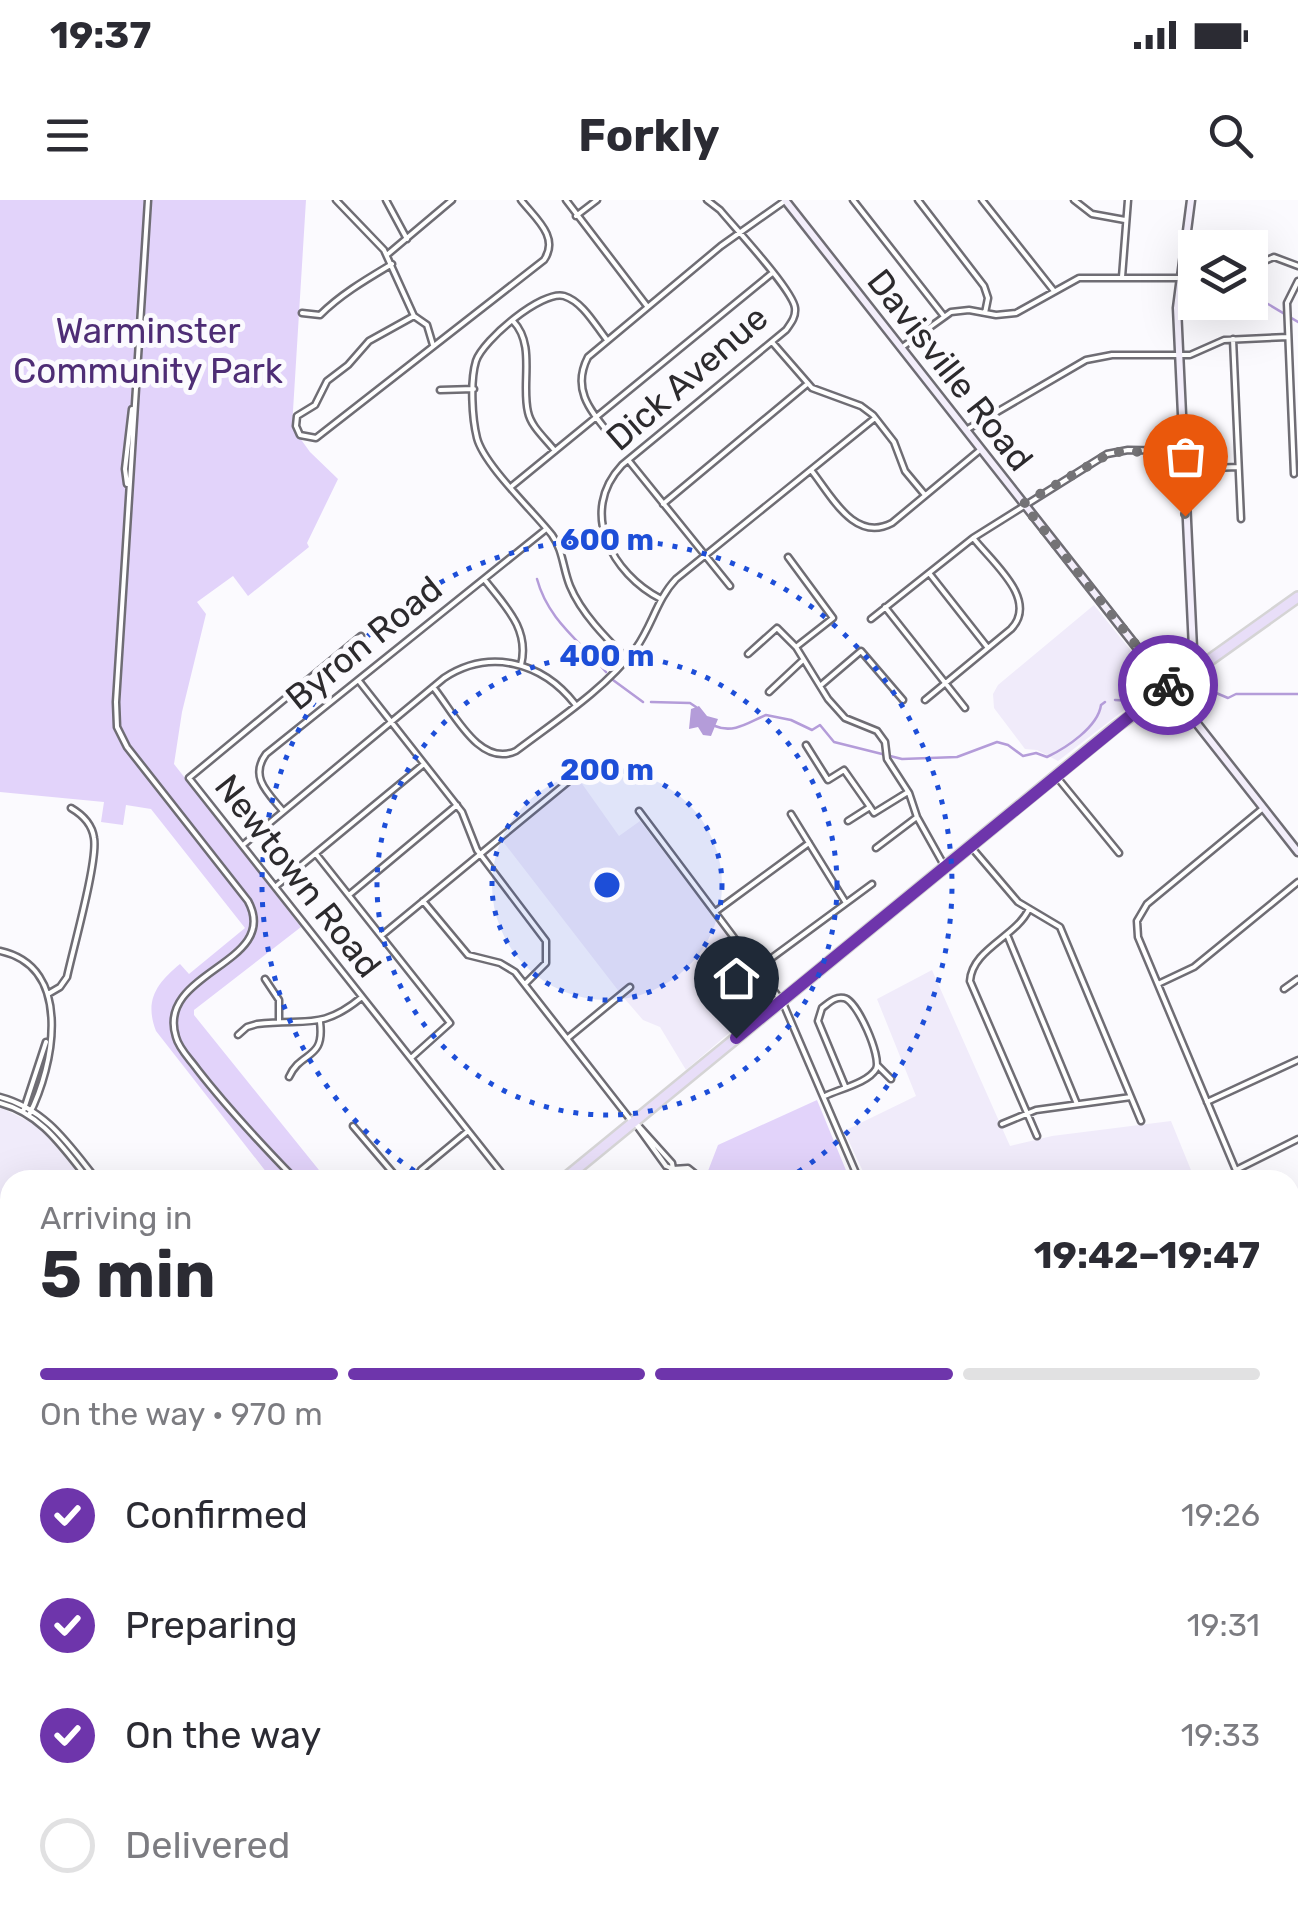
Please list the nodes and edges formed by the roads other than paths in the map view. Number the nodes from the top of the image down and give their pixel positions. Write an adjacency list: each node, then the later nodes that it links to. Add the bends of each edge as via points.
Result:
1 (148, 200): 165 (street, via 125,469 130,490 117,727 254,914 246,944 180,999 176,1040 238,1121)
2 (336, 200): 21 (street)
3 (386, 200): 20 (street)
4 (521, 200): 41 (street, via 548,236 547,256)
5 (566, 200): 16 (street)
6 (597, 200): 16 (street)
7 (707, 200): 19 (street, Dick Avenue)
8 (785, 200): 19 (street); 42 (street, Davisville Road)
9 (854, 200): 35 (street)
10 (918, 200): 33 (street, via 984,286)
11 (982, 200): 29 (street)
12 (1074, 200): 17 (street, via 1092,214)
13 (1128, 200): 17 (street)
14 (1191, 200): 18 (street)
15 (452, 201): 20 (street)
16 (576, 216): 31 (street)
17 (1126, 220): 26 (street)
18 (1187, 230)
19 (739, 233): 25 (street, Dick Avenue); 31 (street)
20 (407, 239): 21 (street)
21 (388, 254): 23 (street)
22 (1268, 260): 24 (street)
23 (392, 264): 32 (street, via 320,314); 34 (street)
24 (1298, 266)
25 (772, 274): 40 (street, Dick Avenue, via 795,312); 47 (street)
26 (1122, 277): 27 (street); 29 (street, via 1079,278)
27 (1178, 278)
28 (1298, 281): 37 (street, via 1287,300)
29 (1054, 291): 33 (street, via 1016,313)
30 (1178, 296): 43 (street)
31 (647, 306): 39 (street)
32 (302, 313)
33 (985, 313): 35 (street)
34 (413, 316): 41 (street, via 427,324); 41 (street, via 368,340 328,381 316,403 297,416 299,433 316,438)
35 (943, 316): 42 (street)
36 (513, 321): 39 (street, via 544,298 562,296 578,304); 45 (street, via 481,351); 52 (street, via 525,342 529,416)
37 (1288, 336): 38 (street); 58 (street)
38 (1233, 339): 43 (street); 55 (street)
39 (607, 340): 47 (street, via 582,374 584,398)
40 (772, 342): 44 (street); 54 (street, Dick Avenue)
41 (436, 343)
42 (901, 348): 49 (street, Davisville Road)
43 (1178, 356): 49 (street, via 1081,362); 53 (street)
44 (807, 384): 48 (street); 61 (street)
45 (474, 389): 46 (street); 59 (street, via 479,443)
46 (440, 390)
47 (596, 417): 50 (street); 52 (street)
48 (876, 418): 57 (street); 60 (street)
49 (965, 430): 51 (street, Davisville Road)
50 (612, 436)
51 (980, 450): 60 (street); 62 (street, Davisville Road)
52 (555, 451): 59 (street)
53 (1182, 451): 56 (street); 62 (street, via 1112,452)
54 (628, 460): 61 (street); 72 (street, Dick Avenue, via 604,492 602,532 640,586)
55 (1238, 468): 56 (street); 63 (street)
56 (1183, 469): 82 (street)
57 (810, 470): 60 (street, via 865,528 886,526); 66 (street)
58 (1294, 474)
59 (512, 486): 64 (street)
60 (925, 495)
61 (663, 504): 66 (street)
62 (1023, 504): 65 (street); 86 (street, Davisville Road)
63 (1241, 519)
64 (547, 529): 69 (street, Byron Road); 79 (street, via 576,598)
65 (973, 538): 68 (street); 77 (street, via 1021,603 1019,620)
66 (706, 556): 70 (street); 72 (street)
67 (788, 557): 76 (street, via 833,618)
68 (928, 572): 73 (street); 77 (street)
69 (484, 579): 81 (street, via 520,629); 83 (street, Byron Road)
70 (730, 586)
71 (1298, 597): 82 (main road)
72 (662, 599): 79 (street)
73 (885, 607): 74 (street); 84 (street)
74 (871, 619)
75 (361, 636): 109 (street, Newtown Road, via 188,778)
76 (796, 648): 78 (street, via 777,628); 80 (street)
77 (988, 648): 84 (street)
78 (748, 654)
79 (626, 658): 91 (street)
80 (802, 661): 85 (street); 88 (street)
81 (521, 664): 87 (street, via 472,665); 91 (street, via 554,681)
82 (1194, 670): 86 (main road)
83 (358, 680): 93 (street); 103 (street, Byron Road, via 261,760 260,782)
84 (945, 683): 90 (street); 92 (street)
85 (820, 686): 89 (street, via 861,651); 98 (street, via 845,718 877,731)
86 (1168, 686): 97 (main road); 102 (street, Davisville Road)
87 (433, 687): 91 (street, via 481,748 494,754 516,751); 93 (street)
88 (769, 692)
89 (903, 700)
90 (925, 700)
91 (575, 704)
92 (964, 708)
93 (392, 722): 95 (street); 103 (street)
94 (806, 746): 100 (street, via 828,780 844,770)
95 (424, 764): 99 (street); 113 (street)
96 (581, 771): 114 (street)
97 (1056, 775): 110 (main road); 115 (street)
98 (908, 792): 100 (street, via 874,813); 106 (street)
99 (457, 805): 114 (street); 120 (street)
100 (870, 807): 107 (street)
101 (71, 808): 135 (street, via 91,828 95,850 66,977)
102 (1262, 809): 112 (street, Davisville Road); 132 (street, via 1140,912 1137,934)
103 (283, 811): 109 (street)
104 (639, 811): 124 (street)
105 (791, 814): 108 (street)
106 (917, 817): 111 (street); 116 (street)
107 (848, 821)
108 (808, 843): 122 (street); 124 (street)
109 (243, 845): 119 (street, Newtown Road)
110 (970, 846): 116 (main road); 123 (street)
111 (876, 848)
112 (1298, 852)
113 (316, 854): 119 (street); 120 (street)
114 (480, 854): 121 (street); 131 (street, via 548,946 544,967)
115 (1119, 854)
116 (945, 867): 137 (main road)
117 (1298, 882): 132 (street, via 1194,967)
118 (872, 884): 122 (street)
119 (275, 886): 136 (street, Newtown Road)
120 (349, 895): 125 (street)
121 (424, 902): 125 (street); 131 (street, via 468,956 505,965)
122 (846, 903): 128 (street)
123 (1028, 909): 126 (street); 149 (street, via 1060,928)
124 (715, 912): 128 (street)
125 (381, 936): 142 (street, via 450,1026)
126 (1007, 936): 152 (street); 154 (street, via 974,964 970,982)
127 (0, 951): 135 (street, via 30,965)
128 (758, 968): 137 (street)
129 (265, 979): 138 (street, via 279,1000)
130 (1298, 979): 134 (street)
131 (525, 984): 141 (street)
132 (1158, 984): 151 (street)
133 (630, 986): 141 (street)
134 (1284, 990)
135 (48, 994): 153 (street, via 46,1066)
136 (362, 996): 139 (street); 142 (street, Newtown Road)
137 (782, 1001): 148 (street); 156 (main road)
138 (280, 1022): 139 (street); 140 (street, via 252,1025)
139 (320, 1022): 145 (street, via 318,1050)
140 (238, 1035)
141 (568, 1038): 156 (street)
142 (411, 1058): 159 (street, Newtown Road)
143 (1298, 1060): 151 (street)
144 (878, 1065): 146 (street); 147 (street); 147 (street, via 854,1004 834,999 818,1021)
145 (289, 1077)
146 (890, 1079)
147 (845, 1086): 148 (street)
148 (824, 1096): 171 (street)
149 (1131, 1097): 152 (street); 155 (street)
150 (0, 1100): 153 (street)
151 (1206, 1102): 172 (street)
152 (1077, 1104): 154 (street)
153 (27, 1111): 163 (street); 164 (street, via 56,1128)
154 (1027, 1114): 157 (street); 160 (street)
155 (1141, 1121)
156 (634, 1122): 162 (street); 169 (main road)
157 (1002, 1124)
158 (353, 1126): 166 (street)
159 (468, 1131): 167 (street); 168 (street, Newtown Road)
160 (1036, 1136)
161 (1298, 1138): 172 (street)
162 (673, 1169): 170 (street)
163 (80, 1170)
164 (89, 1170)
165 (286, 1170)
166 (390, 1170)
167 (421, 1170)
168 (499, 1170)
169 (575, 1170)
170 (690, 1170)
171 (855, 1170)
172 (1236, 1170)

